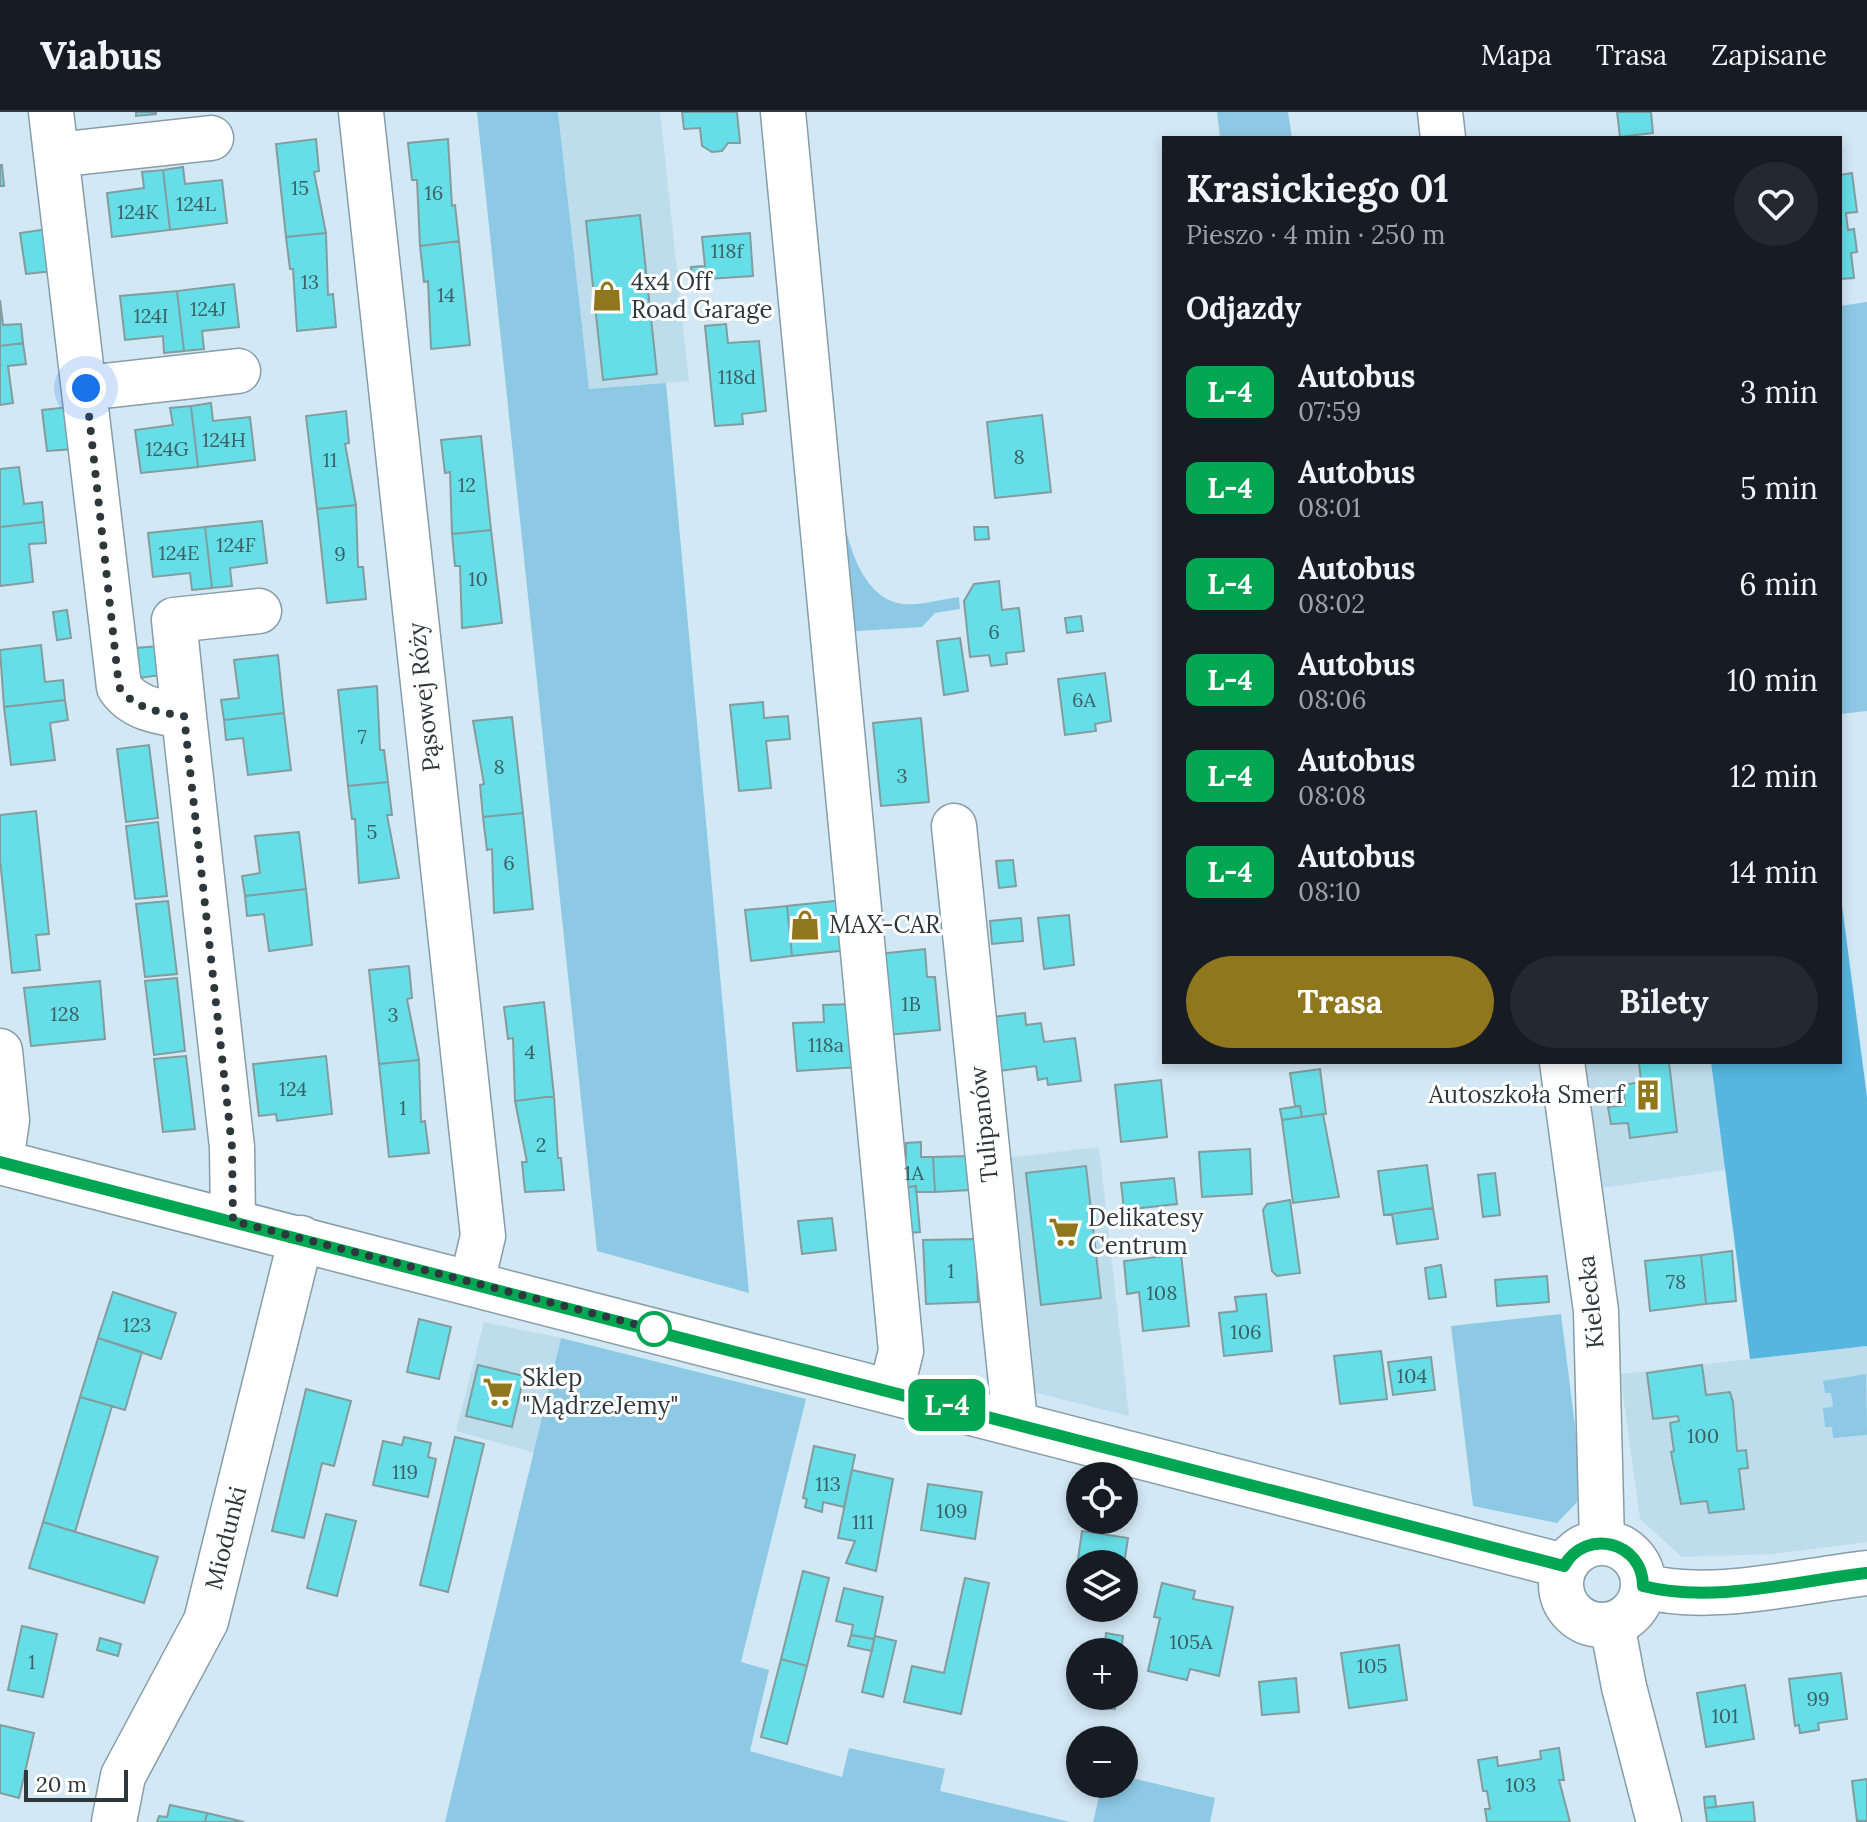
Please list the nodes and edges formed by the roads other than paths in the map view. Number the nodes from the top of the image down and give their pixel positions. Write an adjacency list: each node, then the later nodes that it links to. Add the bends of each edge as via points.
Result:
1 (51, 112): 7 (street)
2 (361, 112): 18 (street, Pąsowej Róży, via 483,1236)
3 (783, 112): 19 (street, via 901,1351)
4 (1440, 112): 5 (street)
5 (1443, 136)
6 (211, 138): 7 (street)
7 (56, 155): 9 (street)
8 (238, 371): 9 (street)
9 (86, 388): 11 (street, via 119,687 127,698 151,710)
10 (259, 611): 11 (street, via 174,620)
11 (184, 716): 16 (street, via 232,1147)
12 (954, 826): 20 (street, Tulipanów)
13 (0, 1051): 15 (street, via 7,1120)
14 (1562, 1064): 21 (street, Kielecka, via 1596,1311)
15 (1, 1162): 16 (street)
16 (233, 1221): 17 (street)
17 (301, 1238): 18 (street); 26 (street, Miodunki, via 206,1621 123,1776)
18 (472, 1282): 19 (street)
19 (891, 1391): 20 (street)
20 (1015, 1422): 22 (street)
21 (1602, 1542): 22 (street, via 1577,1550); 24 (street, via 1628,1552)
22 (1564, 1566): 25 (street, via 1560,1586 1572,1613 1585,1622)
23 (1867, 1573): 24 (street, via 1718,1590)
24 (1643, 1586): 25 (street, via 1637,1606)
25 (1612, 1624): 27 (street)
26 (114, 1822)
27 (1659, 1822)

